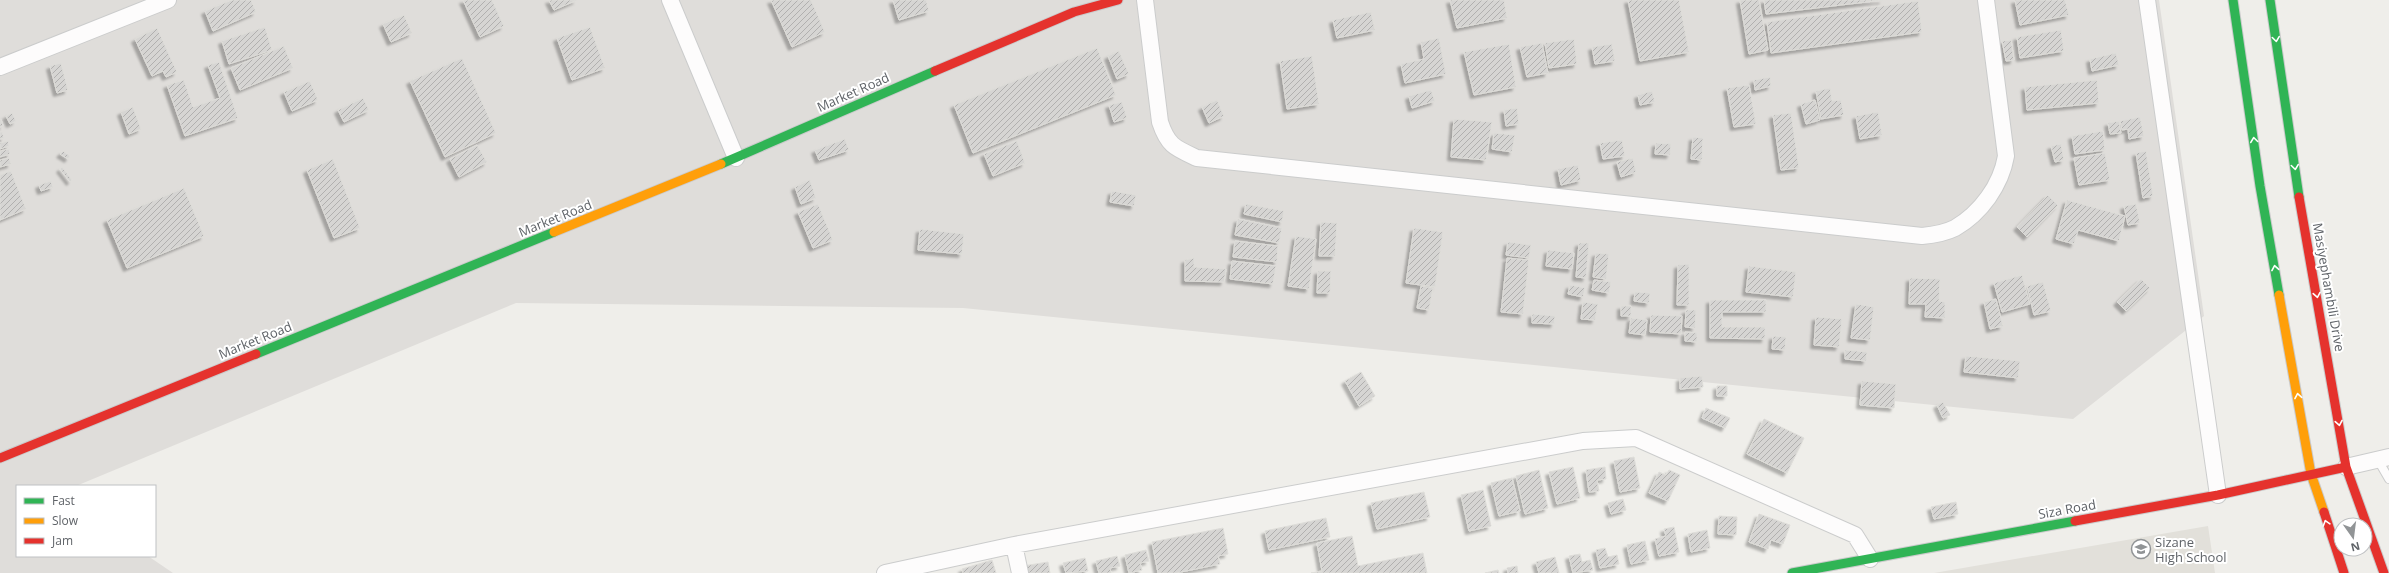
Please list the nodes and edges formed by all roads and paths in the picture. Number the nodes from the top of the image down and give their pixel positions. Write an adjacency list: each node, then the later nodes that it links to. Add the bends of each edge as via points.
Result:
1 (168, 0): 9 (street)
2 (670, 0): 10 (street)
3 (1118, 0): 10 (street, Market Road, via 1074,12 1038,26)
4 (1145, 0): 5 (street, via 1160,122 1164,135 1172,147 1197,158 1922,236 1954,228 1967,219 1994,188 2003,172 2006,156)
5 (1986, 0)
6 (2147, 0): 16 (street)
7 (2233, 0): 14 (street, one-way to 7, via 2260,186)
8 (2270, 0): 13 (street, Masiyephambili Drive, one-way to 13, via 2296,177)
9 (0, 67)
10 (736, 158): 11 (street, Market Road)
11 (0, 458)
12 (2384, 459): 13 (street); 15 (lane)
13 (2346, 467): 14 (street, Siza Road); 23 (street, Masiyephambili Drive)
14 (2312, 474): 16 (street, Siza Road); 22 (street, one-way to 14)
15 (2389, 479)
16 (2218, 495): 18 (street, Siza Road)
17 (1014, 545): 18 (street, via 1584,441 1636,438 1855,535); 19 (street); 20 (street)
18 (1870, 559): 21 (street, Siza Road)
19 (886, 573)
20 (1020, 573)
21 (1792, 573)
22 (2344, 573)
23 (2384, 573)

